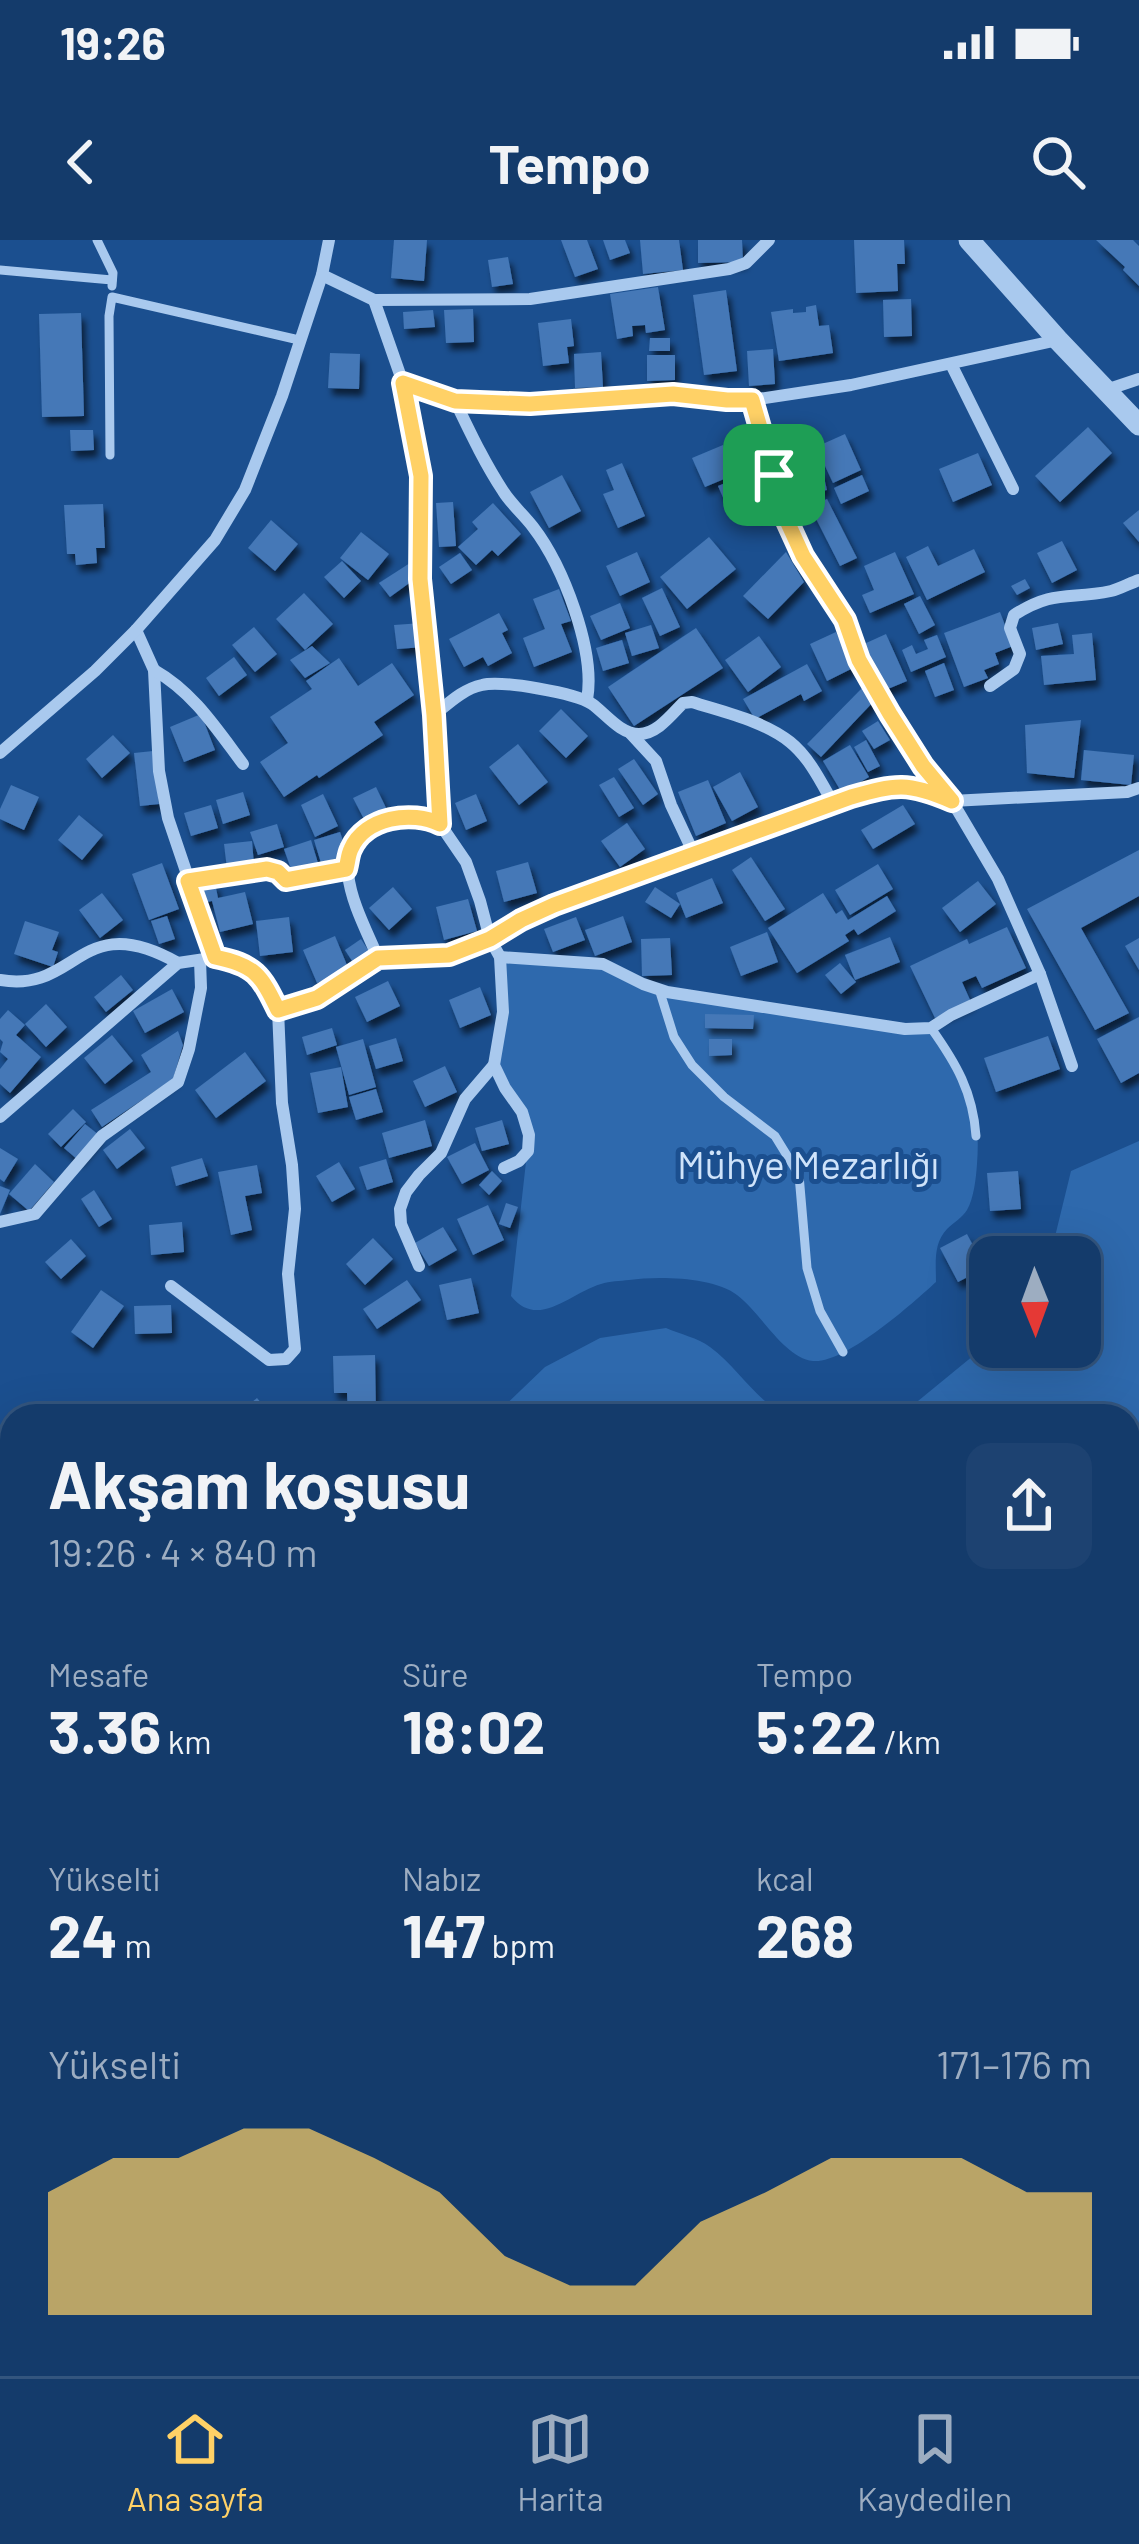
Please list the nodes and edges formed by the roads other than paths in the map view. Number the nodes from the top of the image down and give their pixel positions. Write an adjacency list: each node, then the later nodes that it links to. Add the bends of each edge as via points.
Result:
1 (97, 240): 7 (lane)
2 (329, 240): 6 (street)
3 (769, 240): 9 (street, via 729,269 530,299)
4 (969, 240): 11 (street)
5 (0, 271): 7 (lane)
6 (322, 275): 9 (street); 10 (street)
7 (112, 280): 8 (lane)
8 (112, 297): 10 (lane); 19 (lane)
9 (374, 300): 14 (street)
10 (299, 340): 22 (street, via 245,490 215,540)
11 (1058, 340): 12 (street); 15 (street)
12 (951, 364): 16 (street); 20 (street)
13 (1139, 379): 15 (street)
14 (403, 383): 17 (street); 26 (street, via 421,476 420,579)
15 (1106, 391): 18 (street)
16 (752, 400): 17 (street, via 673,394); 31 (street, via 803,556 890,714)
17 (455, 401): 25 (street, via 506,497 551,554 586,651)
18 (1139, 425)
19 (110, 454)
20 (1013, 489)
21 (1139, 580): 24 (street, via 1060,595 1014,614 1010,628 1020,654)
22 (136, 631): 23 (street); 28 (street)
23 (154, 670): 29 (street, via 176,682); 36 (street, via 159,771)
24 (990, 686)
25 (587, 700): 26 (street, via 483,684); 27 (street)
26 (434, 715): 33 (street)
27 (630, 734): 32 (street, via 657,728 683,703 717,710 790,741); 34 (street, via 656,761)
28 (0, 753)
29 (243, 764)
30 (1139, 788): 31 (street)
31 (952, 801): 32 (street, via 902,785); 42 (street)
32 (834, 805): 34 (street)
33 (440, 824): 35 (street, via 404,817 365,830); 37 (street, via 466,862)
34 (694, 854): 37 (street, via 554,905)
35 (346, 869): 36 (street, via 286,880 267,869); 40 (street)
36 (188, 881): 39 (street)
37 (490, 939): 38 (street); 40 (street, via 449,955)
38 (500, 957): 44 (street, via 603,964); 47 (street)
39 (208, 958): 41 (street); 45 (street, via 252,968); 52 (street, via 178,1082 102,1136 35,1214)
40 (378, 958): 45 (street, via 317,998)
41 (178, 963): 43 (street, via 114,943 39,979); 49 (street)
42 (1040, 974): 46 (street); 48 (street)
43 (0, 980)
44 (659, 989): 46 (street); 55 (lane, via 692,1065 775,1136 799,1175 807,1268)
45 (278, 1010): 54 (street, via 295,1209 288,1274 295,1349 269,1360)
46 (931, 1028): 50 (lane, via 963,1076)
47 (494, 1065): 51 (street, via 529,1135 528,1150); 53 (street, via 465,1099 441,1153 406,1192 400,1209)
48 (1072, 1066)
49 (0, 1117)
50 (976, 1136)
51 (504, 1168)
52 (0, 1222)
53 (419, 1266)
54 (171, 1286)
55 (843, 1352)

